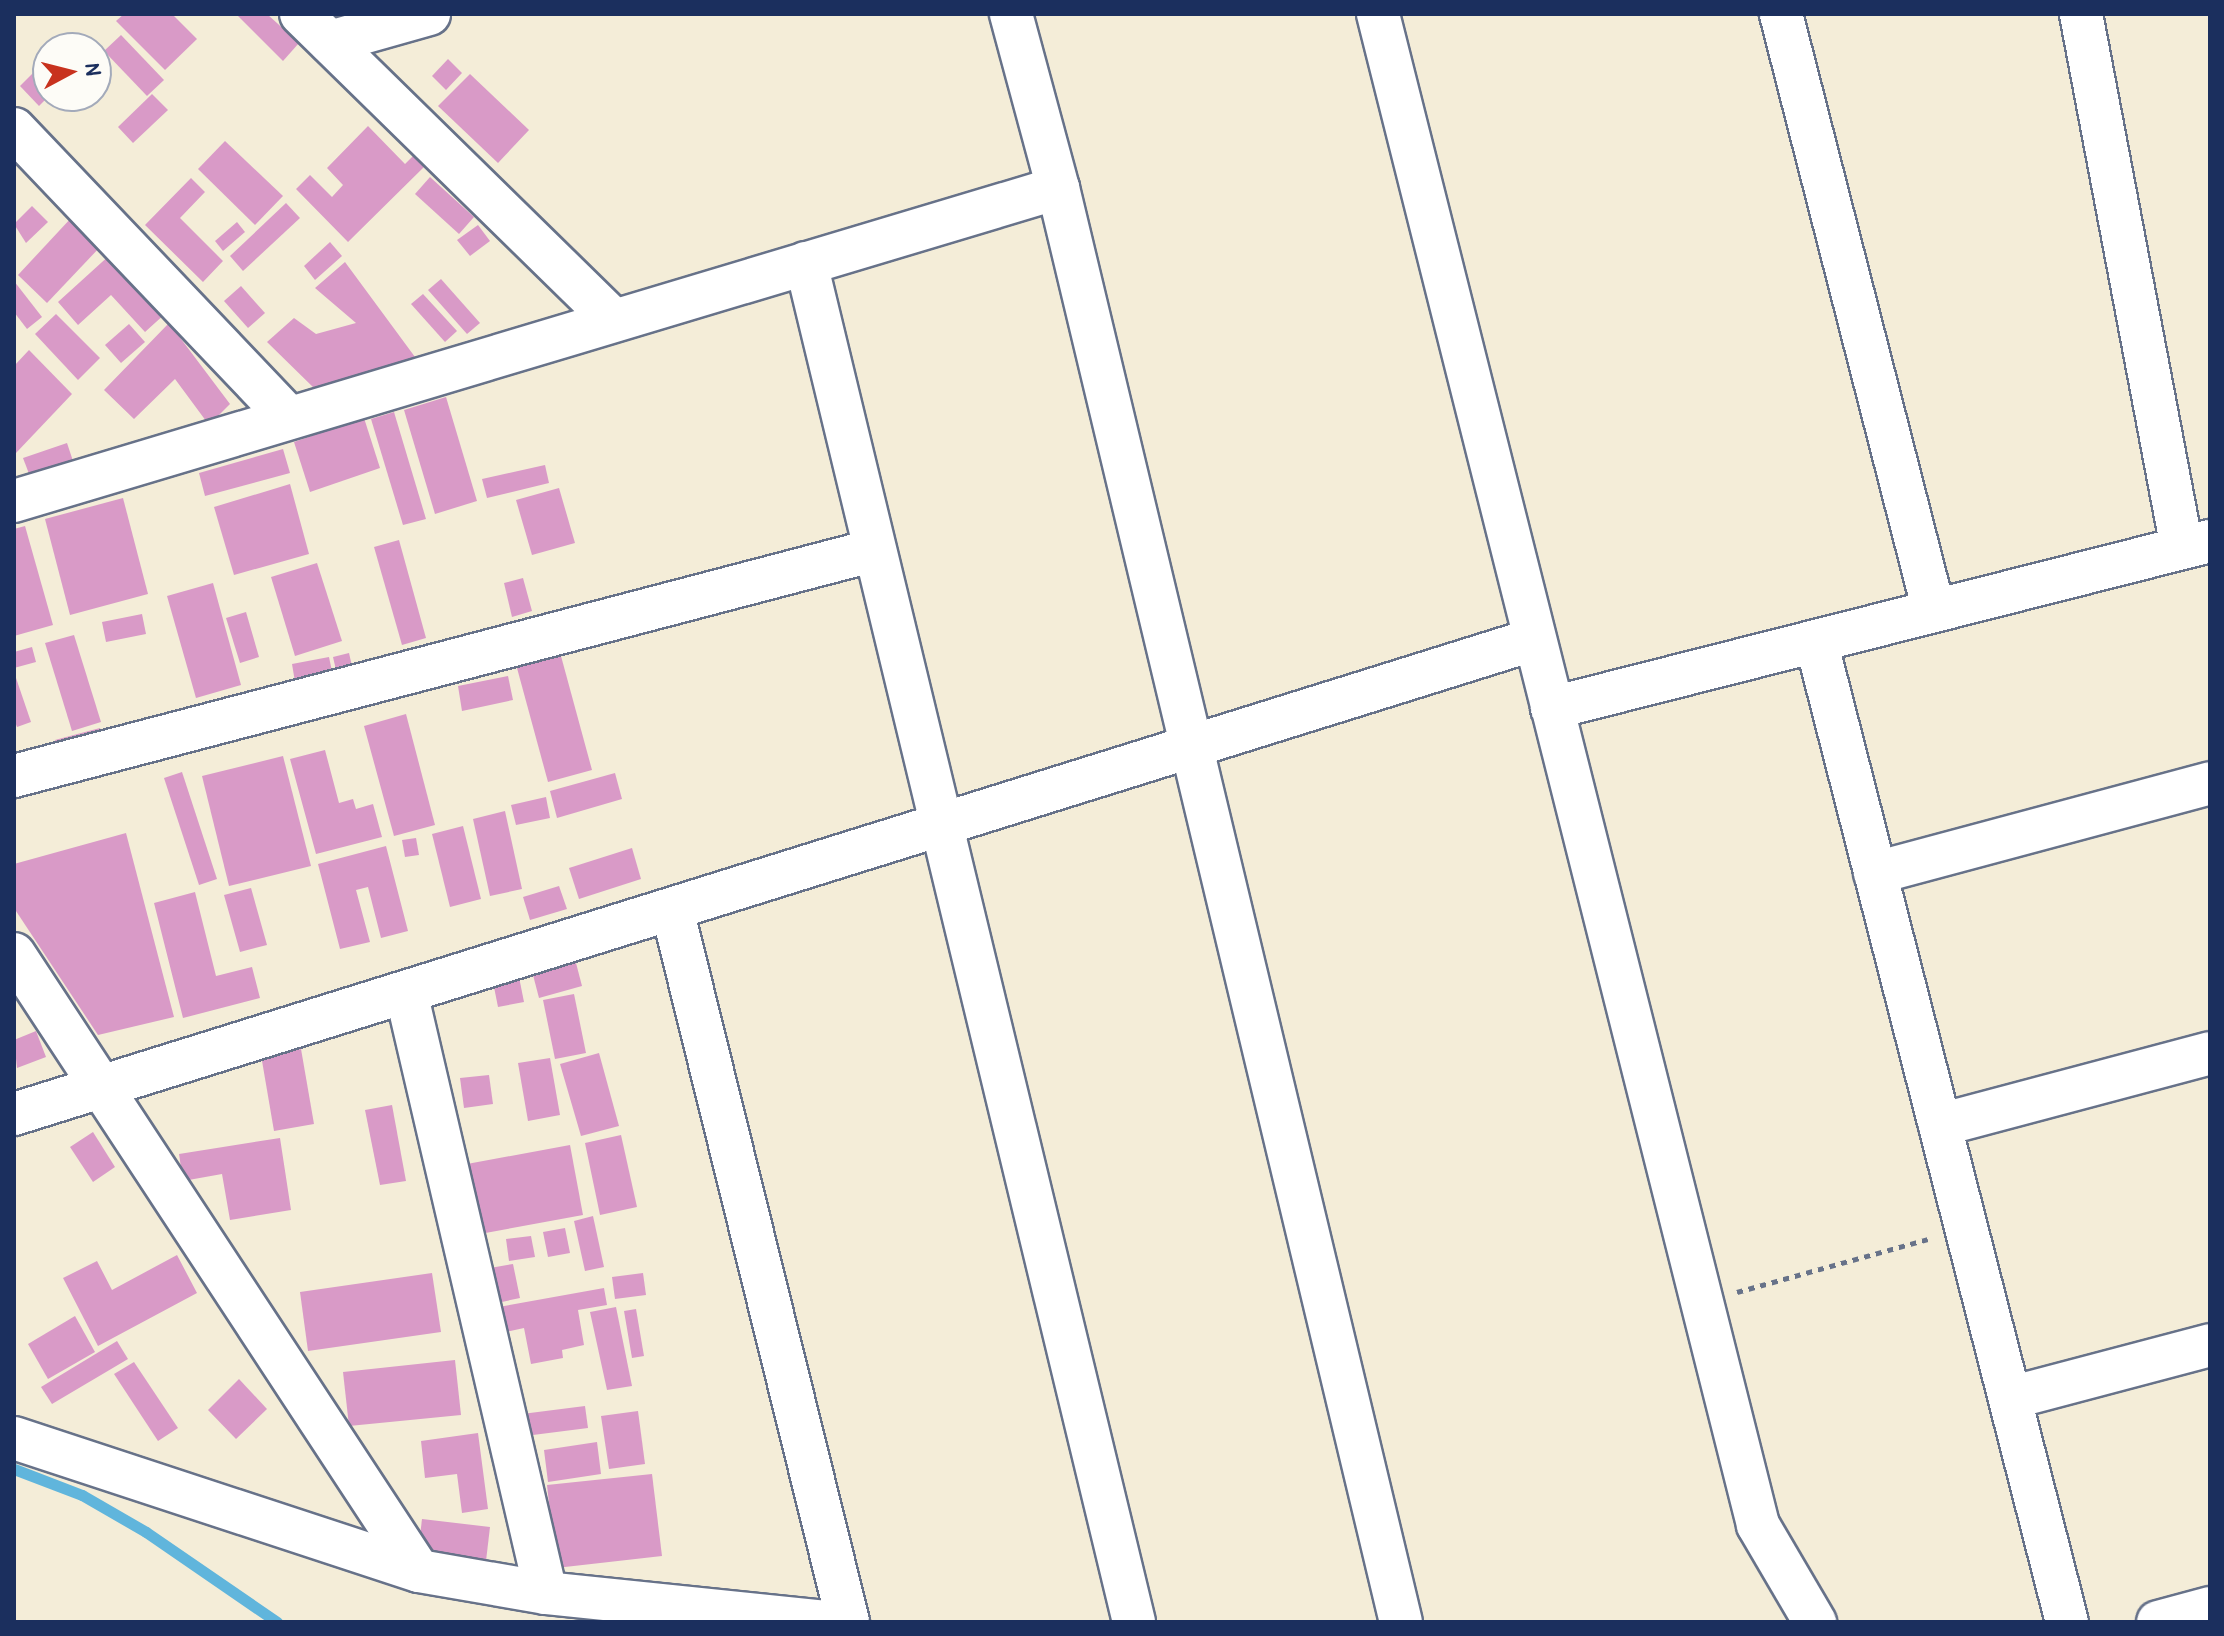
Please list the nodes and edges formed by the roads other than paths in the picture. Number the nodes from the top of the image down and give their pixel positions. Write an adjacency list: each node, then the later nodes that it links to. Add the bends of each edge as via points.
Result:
1 (429, 14): 6 (street)
2 (1011, 14): 8 (street)
3 (1378, 14): 16 (street)
4 (1781, 14): 15 (street)
5 (2081, 14): 13 (street)
6 (316, 28): 10 (street)
7 (14, 129): 11 (street)
8 (1058, 188): 9 (street); 19 (street)
9 (806, 263): 10 (street); 14 (street)
10 (614, 321): 11 (street)
11 (289, 418): 12 (street)
12 (14, 501)
13 (2196, 545): 15 (street)
14 (875, 550): 20 (street); 22 (street)
15 (1934, 611): 17 (street)
16 (1535, 639): 18 (street); 19 (street)
17 (1816, 641): 18 (street); 23 (street)
18 (1552, 708): 41 (street, via 1758,1525)
19 (1193, 745): 22 (street); 40 (street)
20 (14, 776)
21 (2210, 783): 23 (street)
22 (942, 824): 24 (street); 39 (street)
23 (1875, 873): 30 (street)
24 (672, 909): 26 (street); 38 (street)
25 (14, 954): 28 (street)
26 (406, 992): 28 (street); 35 (street)
27 (2210, 1053): 30 (street)
28 (100, 1087): 29 (street); 34 (street)
29 (14, 1114)
30 (1940, 1125): 32 (street)
31 (2210, 1345): 32 (street)
32 (2010, 1398): 42 (street)
33 (14, 1438): 34 (street)
34 (419, 1571): 35 (street)
35 (546, 1593): 37 (street)
36 (2210, 1608): 43 (street)
37 (827, 1622)
38 (848, 1622)
39 (1134, 1622)
40 (1401, 1622)
41 (1815, 1622)
42 (2067, 1622)
43 (2158, 1622)

